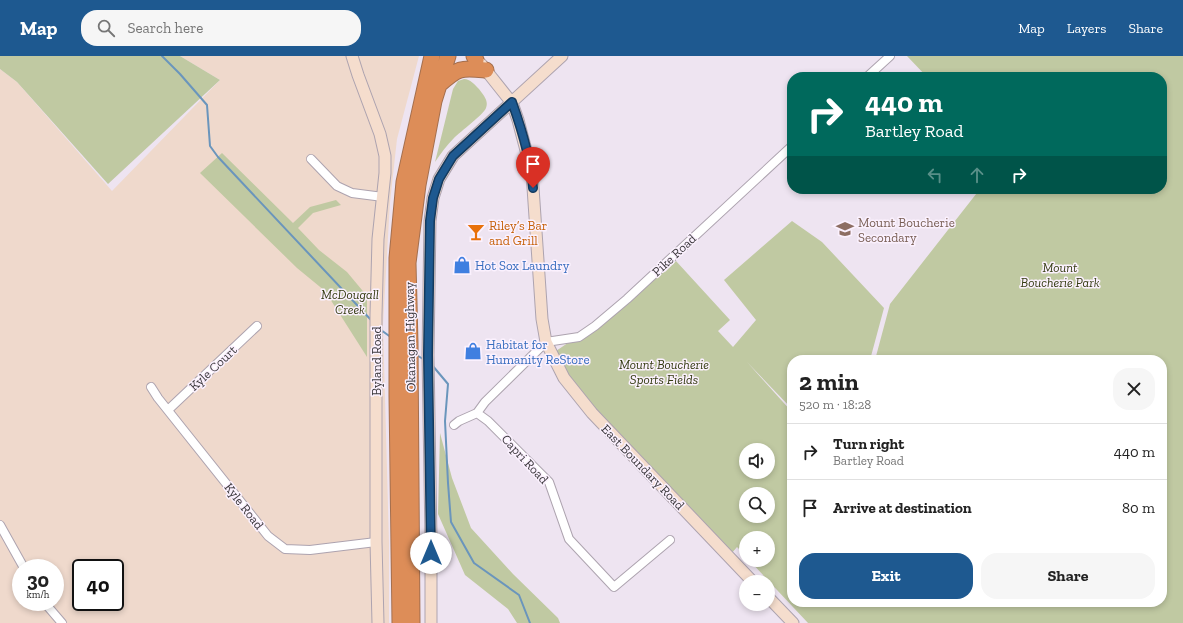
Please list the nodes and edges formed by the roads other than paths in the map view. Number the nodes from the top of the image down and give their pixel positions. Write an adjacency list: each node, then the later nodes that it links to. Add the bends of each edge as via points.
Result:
1 (352, 56): 14 (street, Byland Road, via 384,146)
2 (424, 56): 9 (highway)
3 (432, 56): 9 (highway, Okanagan Highway)
4 (448, 56): 10 (highway, Okanagan Highway)
5 (562, 56): 11 (street)
6 (890, 56): 8 (street)
7 (477, 60): 10 (highway, via 465,69 454,72); 11 (street)
8 (872, 72)
9 (428, 74): 17 (highway, Okanagan Highway, via 404,182 397,258)
10 (439, 85): 17 (highway, Okanagan Highway, via 418,185 408,263)
11 (512, 102): 16 (street, East Boundary Road, via 532,173 542,319); 33 (street, via 453,156 439,179 433,198 430,221 428,355)
12 (787, 151): 16 (street, Pike Road, via 595,326 579,337)
13 (311, 159): 14 (street, via 337,186 352,193)
14 (383, 197): 24 (street, Byland Road, via 378,239 376,327)
15 (257, 326): 19 (street, Kyle Court)
16 (546, 342): 20 (street); 26 (street, East Boundary Road, via 564,378 592,413)
17 (404, 345): 31 (highway, Okanagan Highway); 32 (highway, Okanagan Highway)
18 (151, 387): 19 (street, Kyle Road)
19 (168, 410): 24 (street, Kyle Road, via 268,536 285,549 310,550)
20 (477, 413): 21 (street); 23 (street, Capri Road, via 549,482 569,539 614,587)
21 (454, 425)
22 (0, 525): 25 (street)
23 (670, 540)
24 (376, 542): 30 (street, Byland Road)
25 (19, 559)
26 (746, 575)
27 (775, 604): 34 (street)
28 (52, 611): 29 (street)
29 (62, 623)
30 (378, 623)
31 (400, 623)
32 (412, 623)
33 (431, 623)
34 (793, 623)

